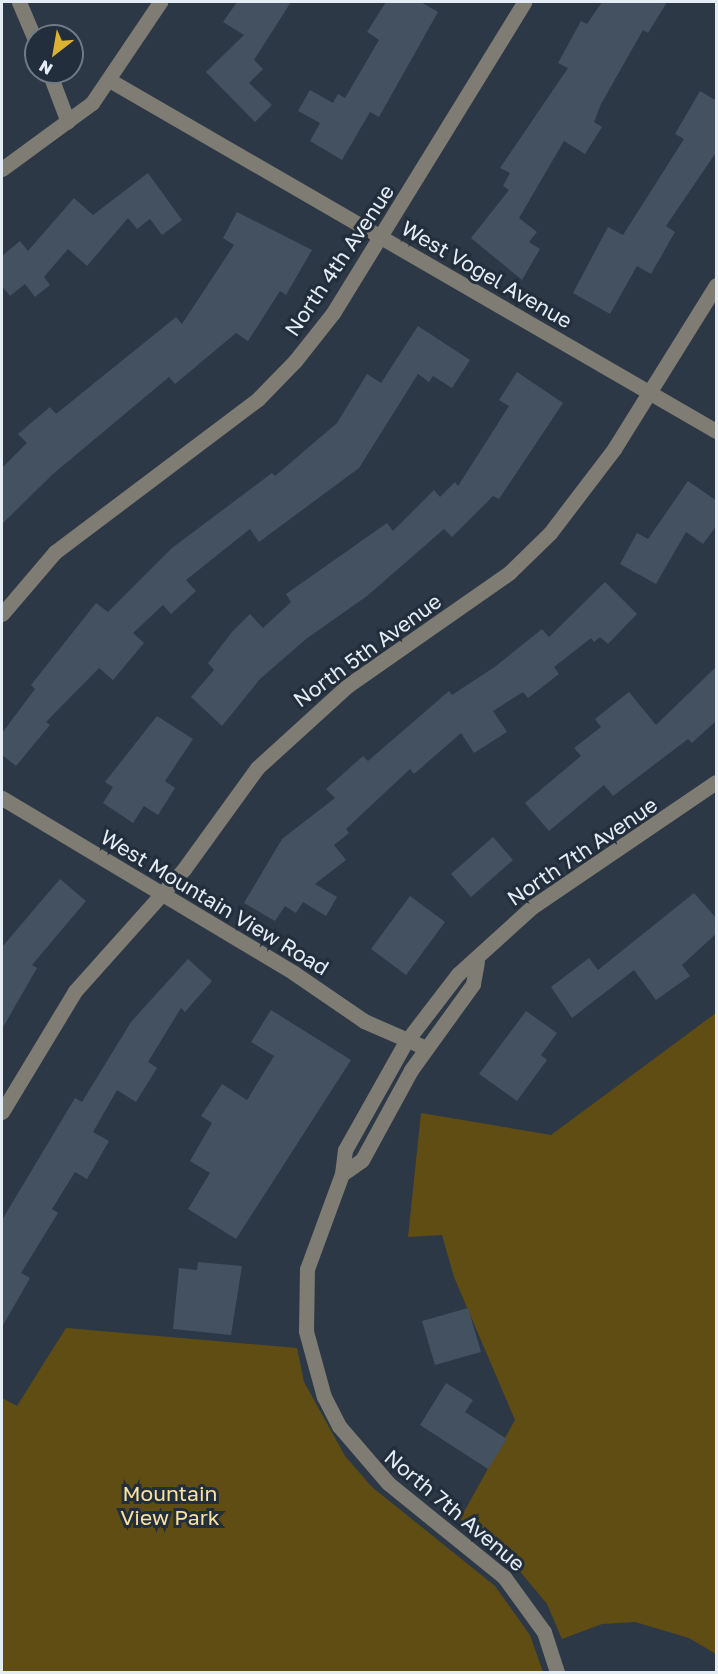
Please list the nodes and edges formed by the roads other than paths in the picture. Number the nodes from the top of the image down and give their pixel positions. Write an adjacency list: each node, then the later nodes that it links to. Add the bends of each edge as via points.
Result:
1 (19, 2): 4 (street)
2 (160, 2): 5 (street)
3 (524, 2): 9 (street, North 4th Avenue)
4 (28, 24)
5 (111, 81): 7 (street); 9 (street, West Vogel Avenue)
6 (53, 84): 7 (street)
7 (68, 122): 8 (street)
8 (2, 169)
9 (381, 237): 11 (street, West Vogel Avenue); 13 (street, North 4th Avenue, via 333,313 258,399 55,552)
10 (717, 285): 11 (street, North 5th Avenue)
11 (651, 393): 12 (street, West Vogel Avenue); 16 (street, North 5th Avenue, via 550,533 509,573 300,724 258,768 184,869)
12 (717, 431)
13 (2, 614)
14 (717, 782): 17 (street, North 7th Avenue, via 532,907)
15 (2, 798): 16 (street, West Mountain View Road)
16 (160, 892): 18 (street, West Mountain View Road); 20 (street, North 5th Avenue, via 75,991)
17 (477, 961): 18 (street, North 7th Avenue, via 458,974); 19 (street, via 473,984)
18 (405, 1043): 19 (street, West Mountain View Road); 21 (street, North 7th Avenue, via 345,1150)
19 (426, 1048): 21 (street, via 362,1160)
20 (2, 1112)
21 (342, 1174): 22 (street, North 7th Avenue, via 307,1269 306,1331 319,1382 339,1426 366,1462 486,1560 529,1605)
22 (557, 1672)

